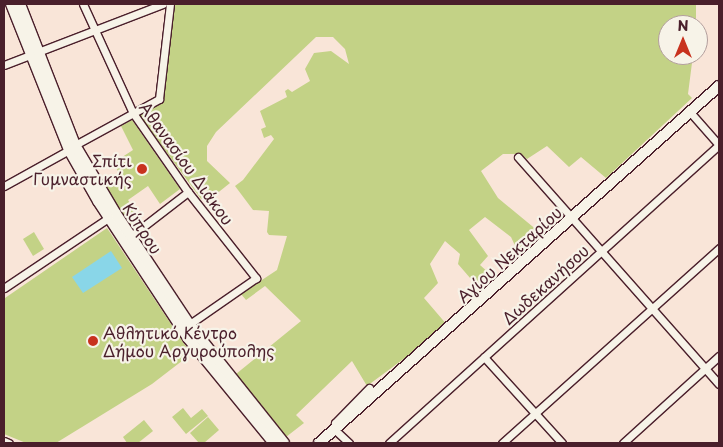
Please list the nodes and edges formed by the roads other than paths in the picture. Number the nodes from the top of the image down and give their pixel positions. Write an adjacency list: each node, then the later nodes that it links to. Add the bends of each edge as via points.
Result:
1 (11, 4): 7 (main road, Κύπρου)
2 (20, 4): 7 (main road, Κύπρου)
3 (83, 4): 6 (street, Αθανασίου Διάκου)
4 (162, 4): 6 (street)
5 (170, 4): 11 (street, via 159,99)
6 (94, 30): 7 (street); 11 (street, Αθανασίου Διάκου)
7 (34, 52): 8 (street); 13 (main road, Κύπρου)
8 (4, 65)
9 (719, 86): 10 (main road, Αγίου Νεκταρίου)
10 (690, 112): 12 (street); 18 (main road, Αγίου Νεκταρίου)
11 (133, 114): 13 (street); 16 (street, Αθανασίου Διάκου)
12 (719, 145): 21 (street, Δωδεκανήσου)
13 (72, 147): 15 (street); 17 (main road, Κύπρου)
14 (518, 157): 18 (street)
15 (4, 186)
16 (188, 192): 19 (street); 24 (street, Αθανασίου Διάκου, via 256,278)
17 (112, 215): 19 (main road, Κύπρου); 22 (street); 24 (main road, Κύπρου)
18 (571, 218): 21 (street); 31 (main road, Αγίου Νεκταρίου)
19 (130, 236): 24 (main road, Κύπρου)
20 (719, 248): 23 (street)
21 (602, 251): 23 (street); 26 (street, Δωδεκανήσου)
22 (4, 288)
23 (653, 307): 27 (street); 30 (street)
24 (185, 326): 34 (main road, Κύπρου); 35 (main road, Κύπρου)
25 (719, 356): 27 (street)
26 (484, 357): 30 (street); 38 (street, Δωδεκανήσου)
27 (705, 369): 28 (street); 41 (street)
28 (719, 384)
29 (369, 388): 31 (street, via 335,423)
30 (535, 413): 39 (street); 40 (street)
31 (335, 430): 36 (main road, Αγίου Νεκταρίου); 37 (street)
32 (4, 441): 33 (street)
33 (9, 443)
34 (274, 443)
35 (284, 443)
36 (319, 443)
37 (350, 443)
38 (388, 443)
39 (502, 443)
40 (562, 443)
41 (623, 443)

